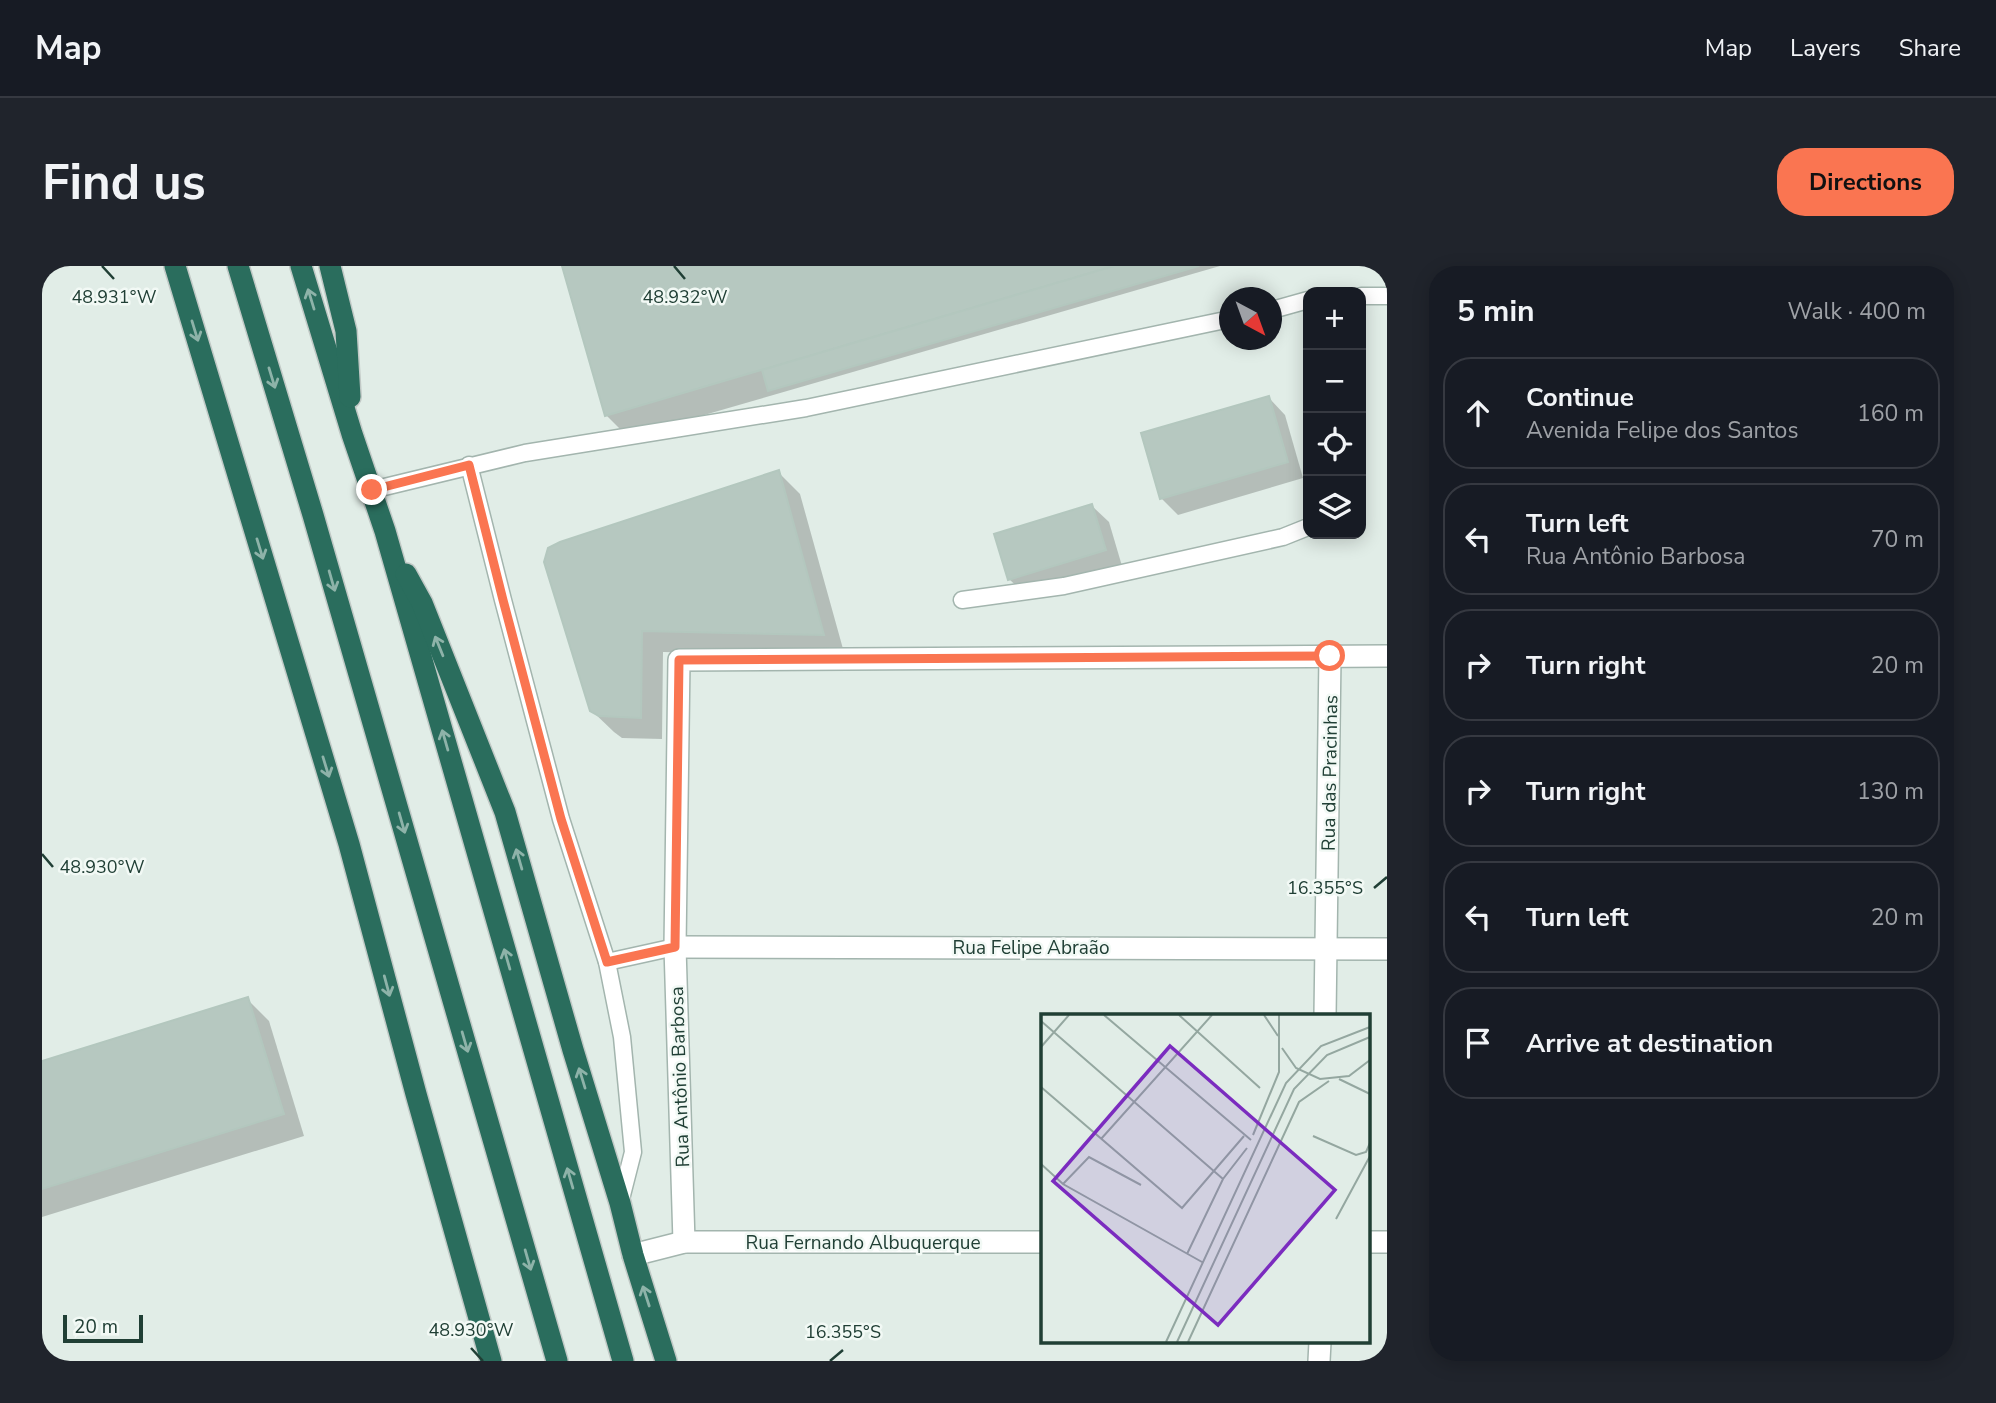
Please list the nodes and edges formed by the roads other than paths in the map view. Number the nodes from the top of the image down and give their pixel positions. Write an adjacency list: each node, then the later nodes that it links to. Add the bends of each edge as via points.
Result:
1 (175, 266): 27 (highway, one-way to 27, via 349,844)
2 (238, 266): 28 (highway, one-way to 28)
3 (301, 266): 10 (highway, one-way to 3)
4 (330, 266): 10 (highway, via 346,331)
5 (1366, 296): 6 (lane)
6 (1387, 296)
7 (1303, 301): 8 (lane)
8 (1282, 307)
9 (1219, 321): 11 (lane, via 806,408)
10 (352, 434): 12 (highway)
11 (469, 465): 12 (lane); 21 (lane, via 561,819)
12 (372, 490): 14 (highway)
13 (1303, 529): 15 (lane, via 1064,586)
14 (384, 531): 23 (highway, one-way to 14, via 505,812 422,603); 29 (highway, one-way to 14)
15 (962, 600)
16 (1330, 656): 17 (street); 18 (street, Rua Antônio Barbosa, via 679,660); 19 (street, Rua das Pracinhas)
17 (1387, 656)
18 (675, 947): 19 (street, Rua Felipe Abraão); 21 (lane); 24 (street, Rua Antônio Barbosa)
19 (1326, 947): 20 (street, Rua Felipe Abraão); 22 (street, Rua das Pracinhas)
20 (1387, 948)
21 (607, 962): 23 (lane, via 622,1037 633,1152)
22 (1325, 1014)
23 (620, 1203): 26 (highway)
24 (684, 1242): 25 (street, Rua Fernando Albuquerque); 26 (street, Rua Fernando Albuquerque)
25 (1041, 1242)
26 (632, 1255): 30 (highway, one-way to 26)
27 (491, 1361)
28 (557, 1361)
29 (623, 1361)
30 (666, 1361)

